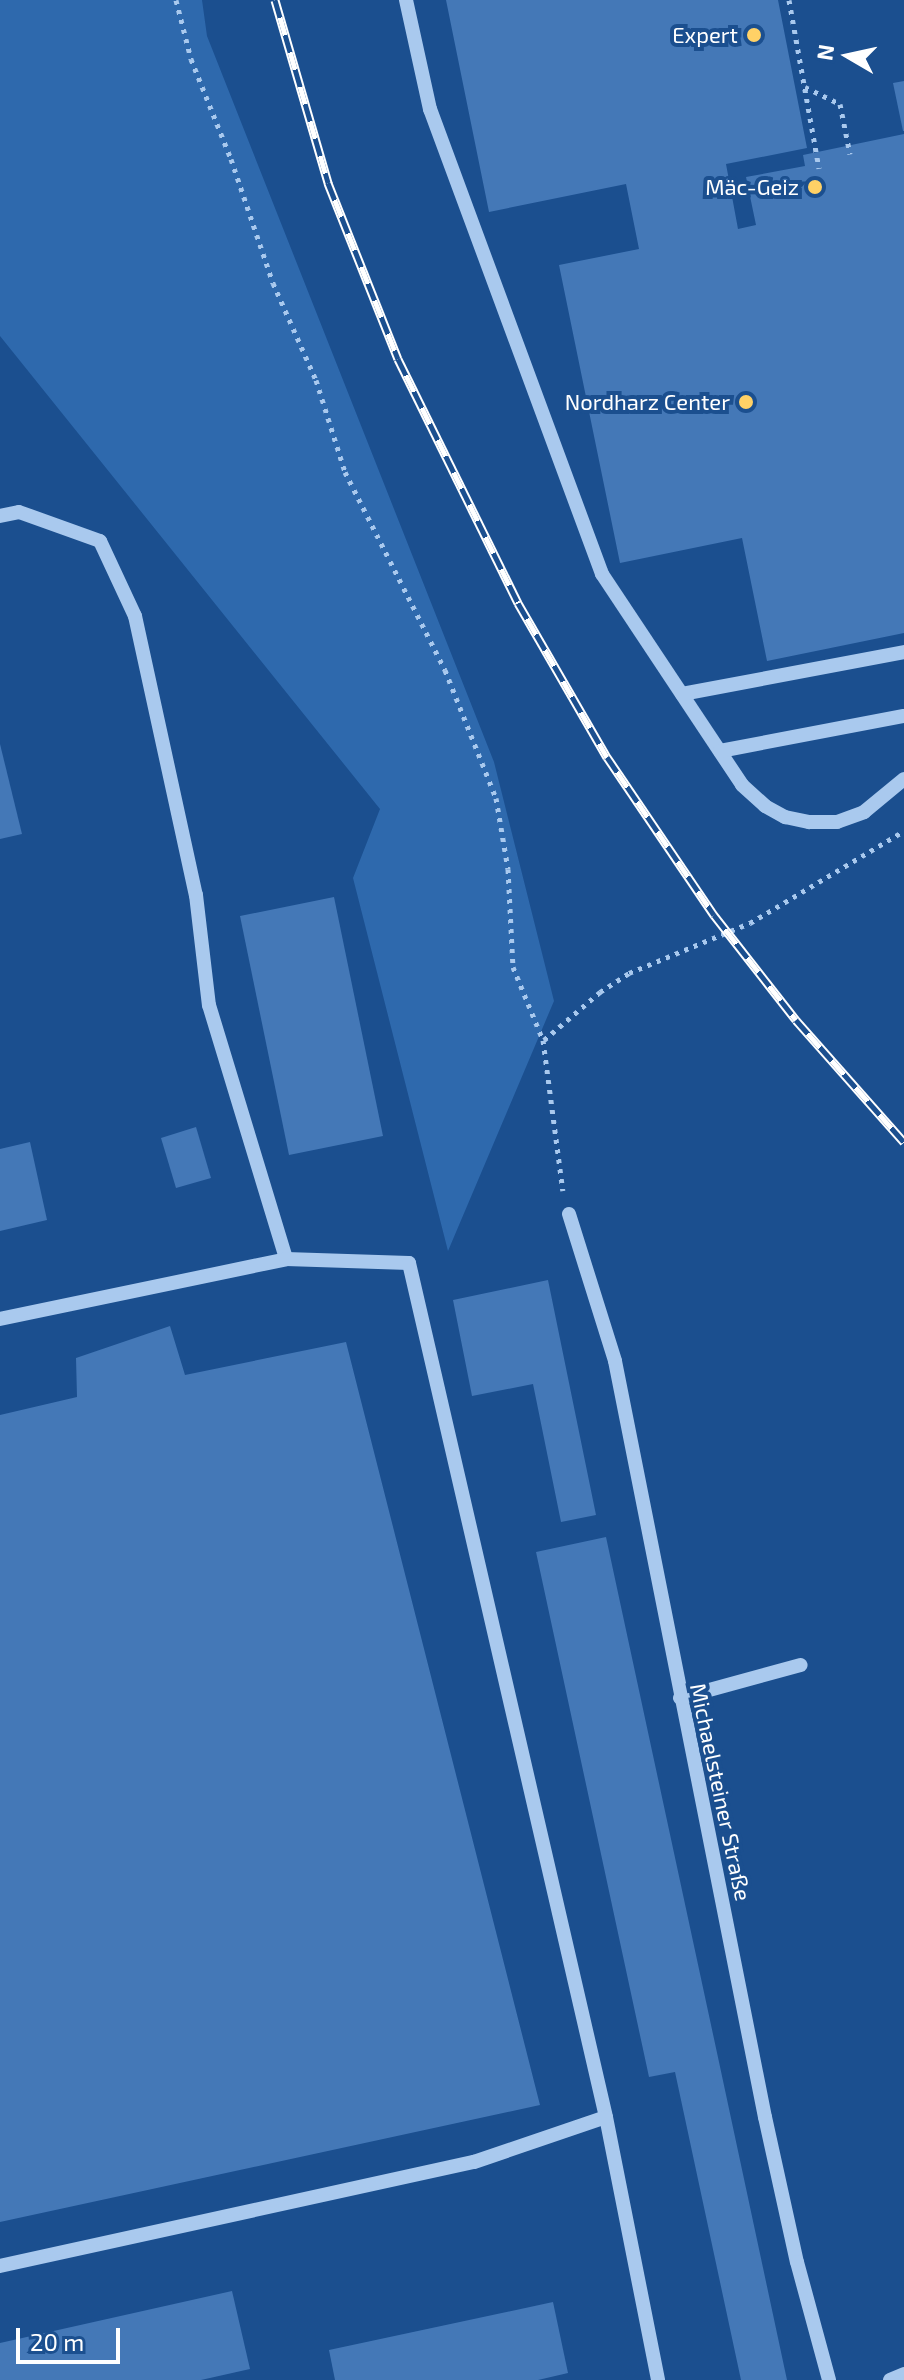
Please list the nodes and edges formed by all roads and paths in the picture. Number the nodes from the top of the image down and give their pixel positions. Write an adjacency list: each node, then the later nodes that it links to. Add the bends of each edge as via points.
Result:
1 (176, 0): 14 (path, via 191,59 273,283 316,380 345,472 445,670 496,798 508,869 513,967)
2 (406, 0): 9 (lane, via 430,109 602,574)
3 (789, 0): 4 (path)
4 (804, 87): 5 (path, via 840,104); 6 (path)
5 (850, 154)
6 (819, 168)
7 (0, 516): 16 (lane, via 19,512 100,541 135,616 196,895 209,1005)
8 (904, 652): 9 (lane)
9 (682, 694): 11 (lane)
10 (904, 716): 11 (lane)
11 (720, 751): 12 (lane, via 742,785 765,806 809,822 837,822 864,812)
12 (904, 779)
13 (904, 831): 14 (path, via 750,923 629,973)
14 (543, 1040): 15 (path)
15 (569, 1214): 19 (lane, Michaelsteiner Straße, via 615,1361)
16 (286, 1259): 17 (lane); 20 (lane, via 409,1263)
17 (0, 1319)
18 (801, 1665): 19 (lane)
19 (680, 1698): 24 (lane, Michaelsteiner Straße, via 765,2117)
20 (606, 2117): 21 (lane, via 474,2162); 23 (lane)
21 (0, 2266)
22 (904, 2374): 25 (lane)
23 (658, 2380)
24 (829, 2380)
25 (890, 2380)

